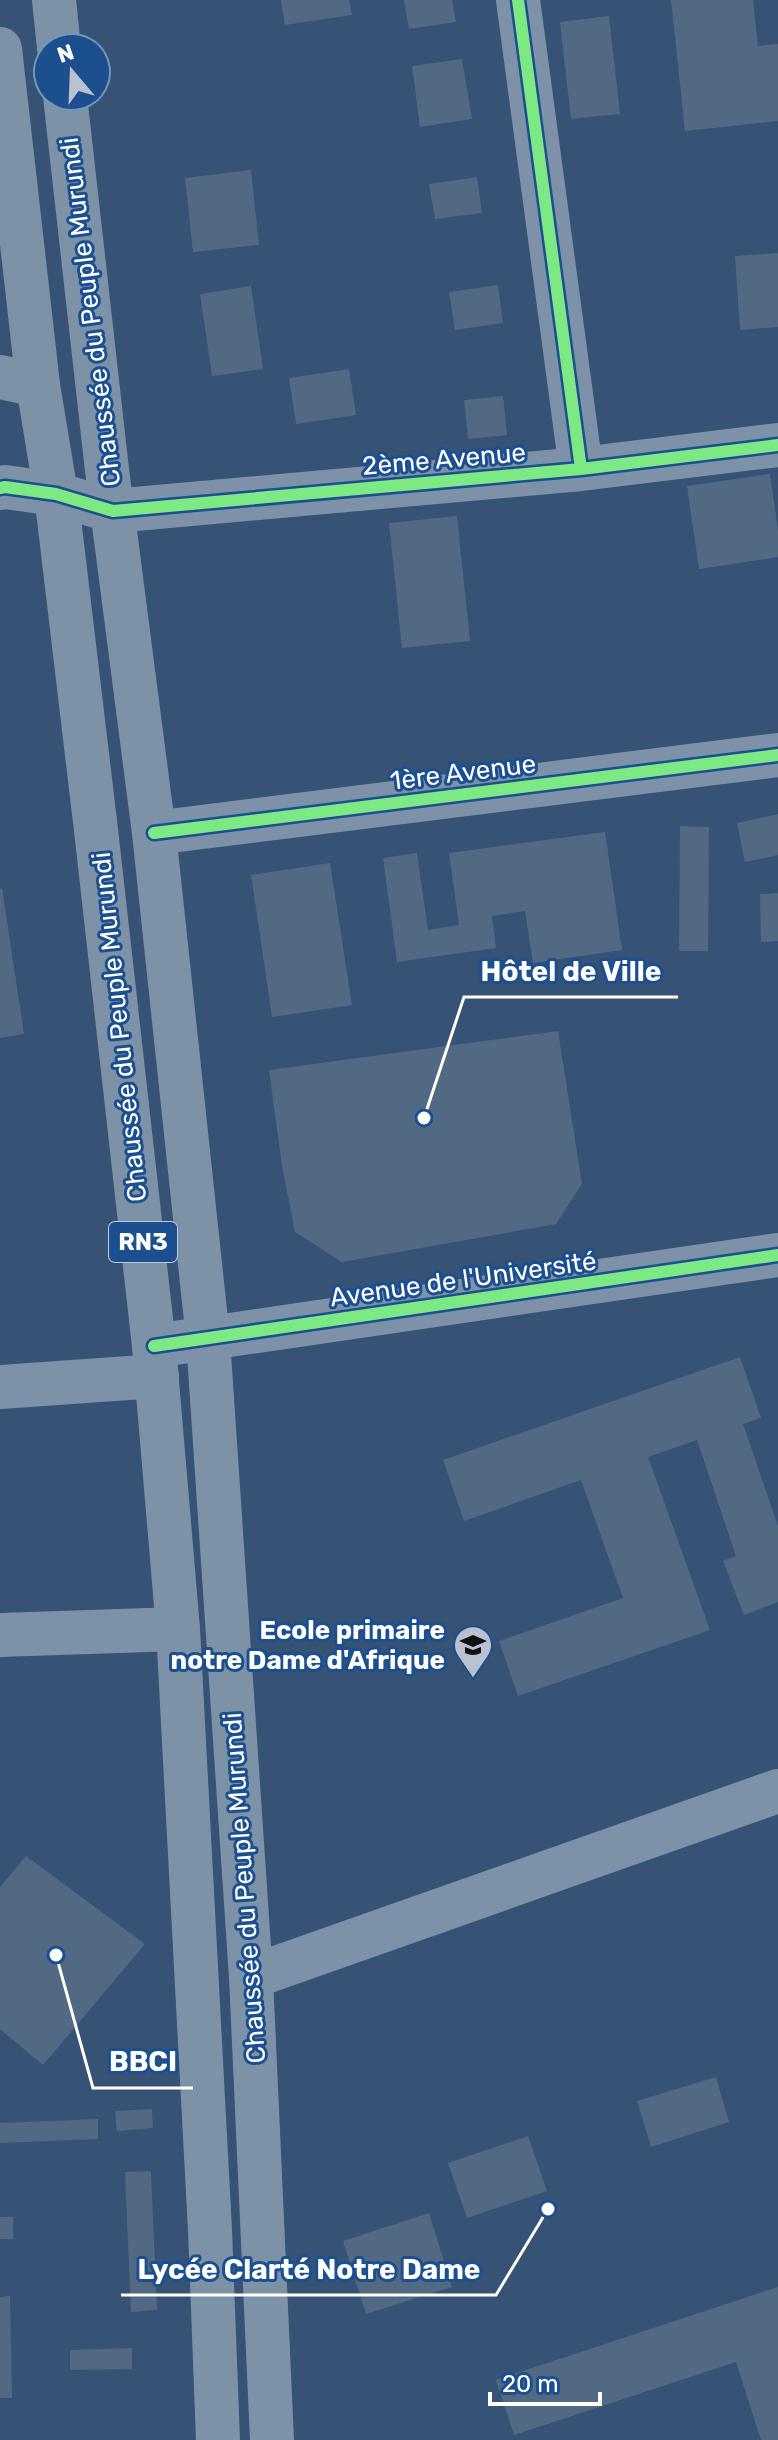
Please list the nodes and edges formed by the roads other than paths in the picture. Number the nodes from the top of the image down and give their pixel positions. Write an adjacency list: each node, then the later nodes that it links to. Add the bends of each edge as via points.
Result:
1 (54, 0): 3 (highway)
2 (518, 0): 8 (street)
3 (57, 32)
4 (0, 49): 6 (highway, Chaussée du Peuple Murundi / RN3)
5 (67, 112): 11 (highway, Chaussée du Peuple Murundi / RN3)
6 (19, 381): 10 (highway, Chaussée du Peuple Murundi / RN3)
7 (778, 445): 8 (street, 2ème Avenue)
8 (581, 469): 11 (street, 2ème Avenue)
9 (0, 488): 10 (street)
10 (56, 494): 11 (street); 16 (highway, Chaussée du Peuple Murundi / RN3)
11 (113, 511): 13 (highway, Chaussée du Peuple Murundi / RN3)
12 (778, 755): 13 (street, 1ère Avenue)
13 (154, 833): 15 (highway, Chaussée du Peuple Murundi / RN3)
14 (778, 1255): 15 (street, Avenue de l'Université)
15 (208, 1339): 16 (street, Avenue de l'Université); 21 (highway, Chaussée du Peuple Murundi / RN3)
16 (155, 1361): 17 (street, Avenue de l'Université); 18 (highway, Chaussée du Peuple Murundi / RN3)
17 (0, 1387)
18 (178, 1629): 19 (street); 22 (highway, Chaussée du Peuple Murundi / RN3)
19 (0, 1635)
20 (778, 1791): 21 (street)
21 (251, 1977): 23 (highway, Chaussée du Peuple Murundi / RN3)
22 (218, 2440)
23 (272, 2440)

